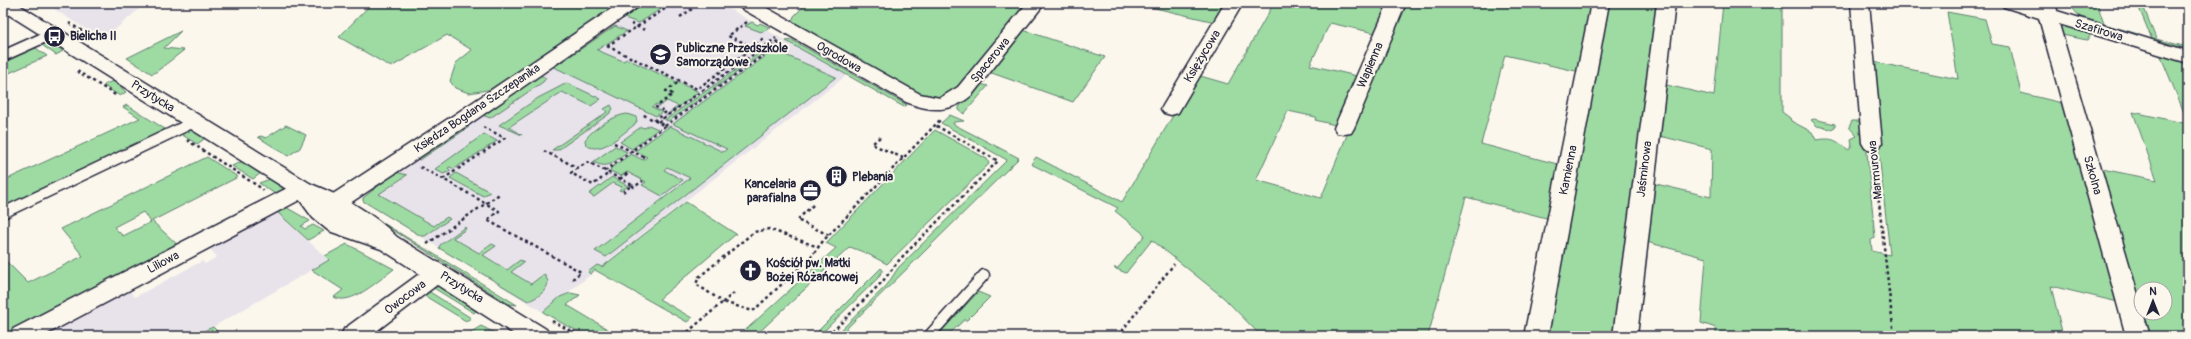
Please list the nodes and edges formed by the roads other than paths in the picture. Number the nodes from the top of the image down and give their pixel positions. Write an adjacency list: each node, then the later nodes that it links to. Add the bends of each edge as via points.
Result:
1 (3, 3): 12 (main road, Przytycka)
2 (632, 3): 21 (street, Księdza Bogdana Szczepanika)
3 (1036, 3): 15 (street, Spacerowa, via 965,91 952,102)
4 (1234, 3): 16 (street, Księżycowa)
5 (1397, 3): 18 (street, Wapienna)
6 (1600, 3): 29 (street, Kamienna)
7 (1666, 3): 30 (street, Jaśminowa)
8 (1860, 3): 19 (street, Marmurowa)
9 (2010, 3): 10 (street, Szafirowa)
10 (2048, 9): 14 (street, Szafirowa); 31 (street, Szkolna)
11 (748, 12): 15 (street, Ogrodowa, via 913,98)
12 (52, 34): 13 (lane); 17 (main road, Przytycka)
13 (3, 56)
14 (2188, 57)
15 (936, 105)
16 (1171, 109)
17 (194, 122): 20 (main road, Przytycka); 22 (lane)
18 (1344, 128)
19 (1872, 143)
20 (303, 189): 21 (main road, Przytycka); 26 (street, Liliowa)
21 (329, 207): 23 (main road, Przytycka, via 337,225 389,244)
22 (3, 213)
23 (438, 272): 25 (main road, Przytycka); 27 (street, Owocowa)
24 (984, 275): 28 (lane)
25 (537, 335)
26 (22, 336)
27 (353, 336)
28 (929, 336)
29 (1536, 336)
30 (1625, 336)
31 (2138, 336)

